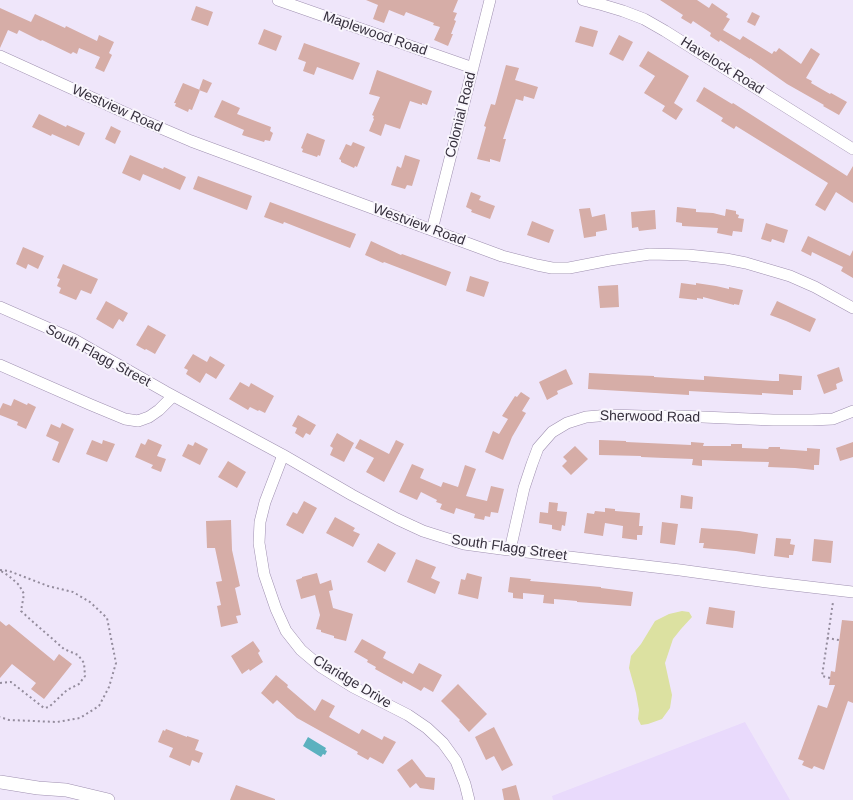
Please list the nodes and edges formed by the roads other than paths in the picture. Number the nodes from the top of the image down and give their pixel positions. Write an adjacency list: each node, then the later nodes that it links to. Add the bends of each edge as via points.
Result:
1 (278, 0): 5 (street, Maplewood Road)
2 (490, 0): 5 (street, Colonial Road)
3 (584, 0): 6 (street, Havelock Road, via 623,11 665,31)
4 (0, 56): 7 (street, Westview Road, via 191,141)
5 (473, 68): 7 (street, Colonial Road)
6 (853, 149)
7 (432, 230): 9 (street, Westview Road, via 495,254 552,268 569,268 650,254 700,256 746,263 790,276)
8 (0, 307): 11 (street, South Flagg Street, via 73,339)
9 (853, 308)
10 (0, 365): 11 (street, via 125,419 138,421 149,417)
11 (173, 396): 13 (street, South Flagg Street)
12 (853, 411): 14 (street, Sherwood Road, via 833,419 812,420 610,415 586,417 567,423 552,432 538,448 524,488)
13 (283, 455): 14 (street, South Flagg Street, via 358,498 423,531 464,544); 18 (street, Claridge Drive, via 265,502 260,522 259,543 264,574 286,631 301,650 321,667 353,687 408,715 444,743 456,761)
14 (510, 550): 15 (street, South Flagg Street)
15 (853, 592)
16 (0, 782): 17 (street, via 66,790)
17 (108, 800)
18 (469, 800)

